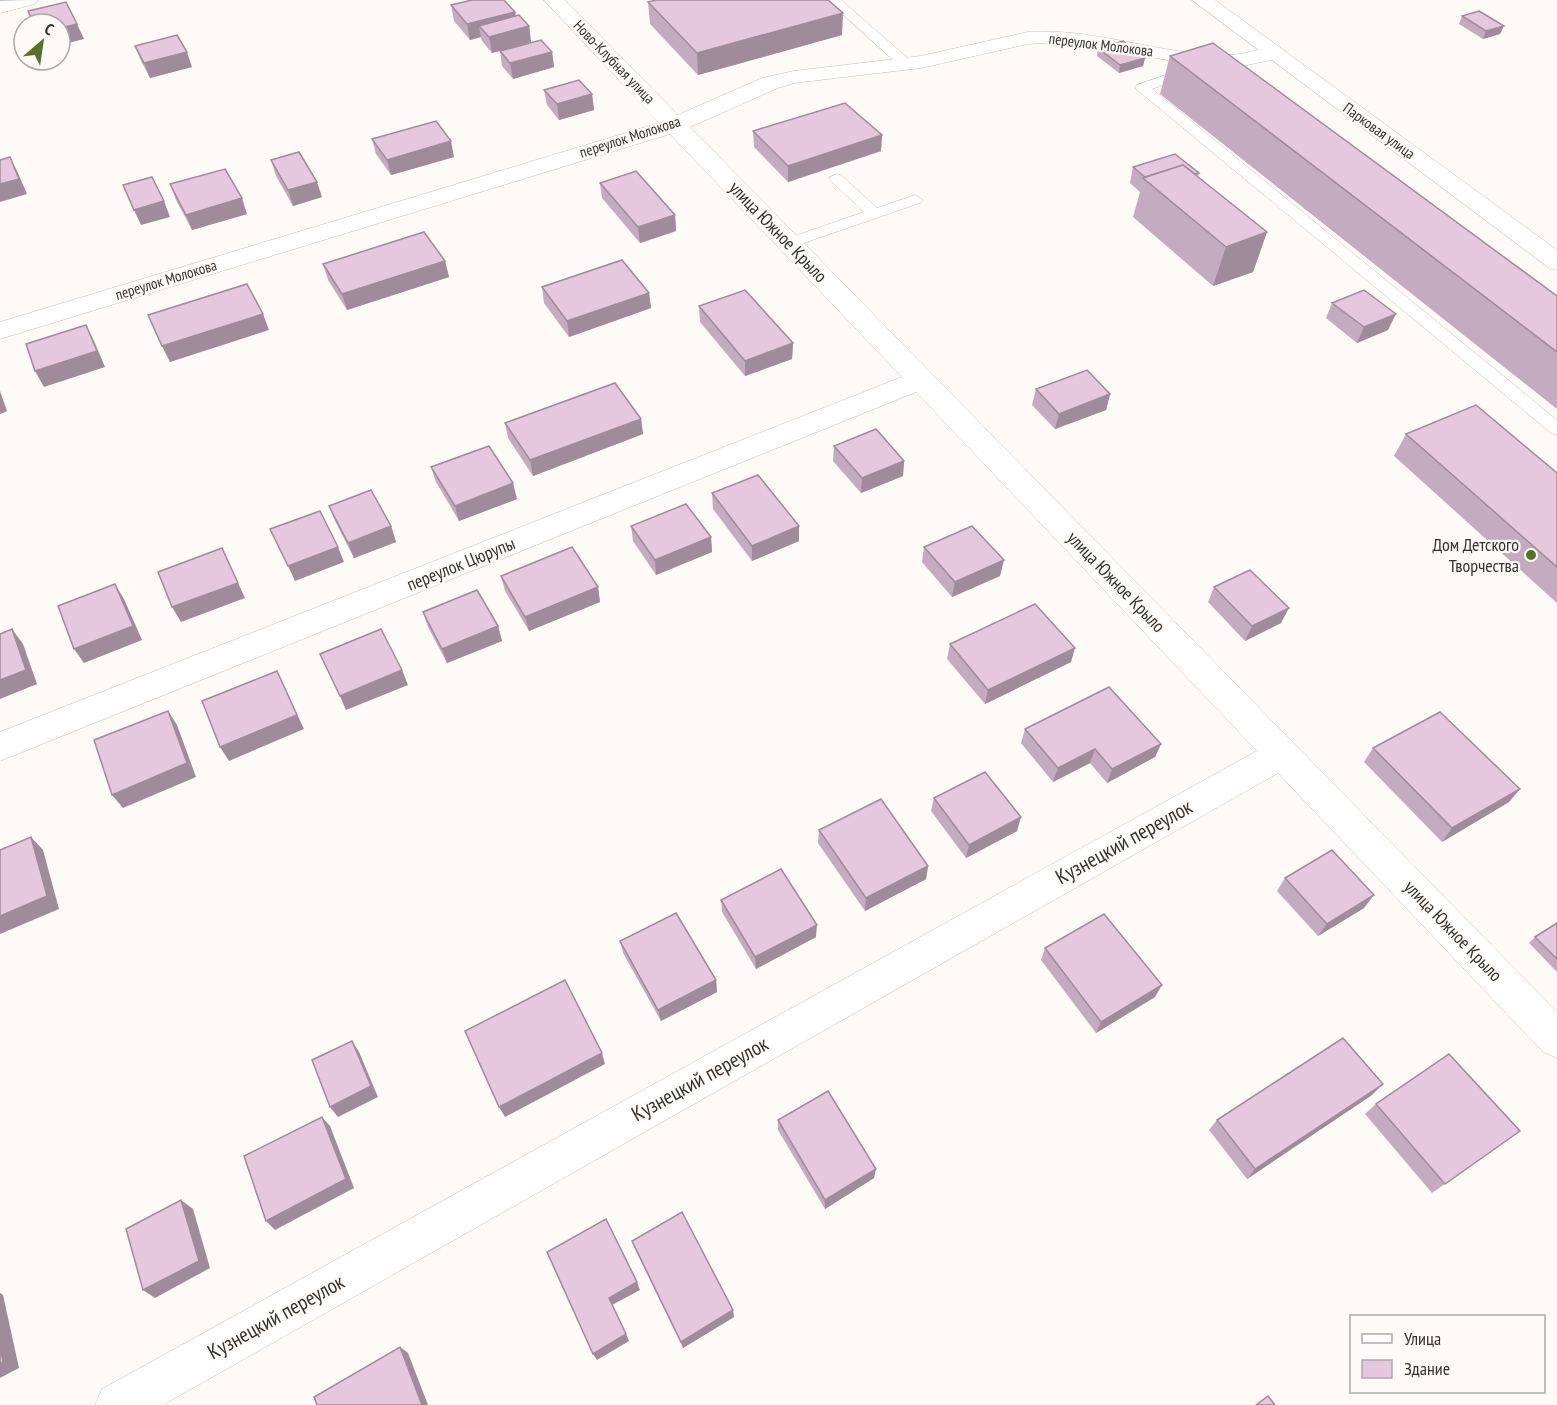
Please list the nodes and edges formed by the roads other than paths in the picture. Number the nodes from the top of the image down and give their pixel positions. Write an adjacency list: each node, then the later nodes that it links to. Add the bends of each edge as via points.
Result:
1 (28, 0): 5 (street)
2 (554, 0): 9 (street, Ново-Клубная улица)
3 (833, 0): 8 (lane)
4 (1202, 0): 6 (street, Парковая улица)
5 (0, 7)
6 (1272, 53): 7 (street, переулок Молокова, via 1238,61); 14 (street, Парковая улица)
7 (1201, 60): 8 (street, переулок Молокова, via 1044,37); 17 (lane, via 1194,69 1142,88)
8 (906, 64): 9 (street, переулок Молокова, via 794,77)
9 (675, 125): 13 (street, улица Южное Крыло); 15 (street, переулок Молокова)
10 (837, 178): 12 (lane)
11 (915, 200): 12 (lane)
12 (874, 214): 13 (lane)
13 (789, 243): 16 (street, улица Южное Крыло)
14 (1557, 262)
15 (0, 331)
16 (921, 380): 18 (street, переулок Цюрупы); 19 (street, улица Южное Крыло)
17 (1557, 429)
18 (0, 747)
19 (1282, 753): 20 (street, улица Южное Крыло); 21 (street, Кузнецкий переулок)
20 (1557, 1039)
21 (117, 1405)

